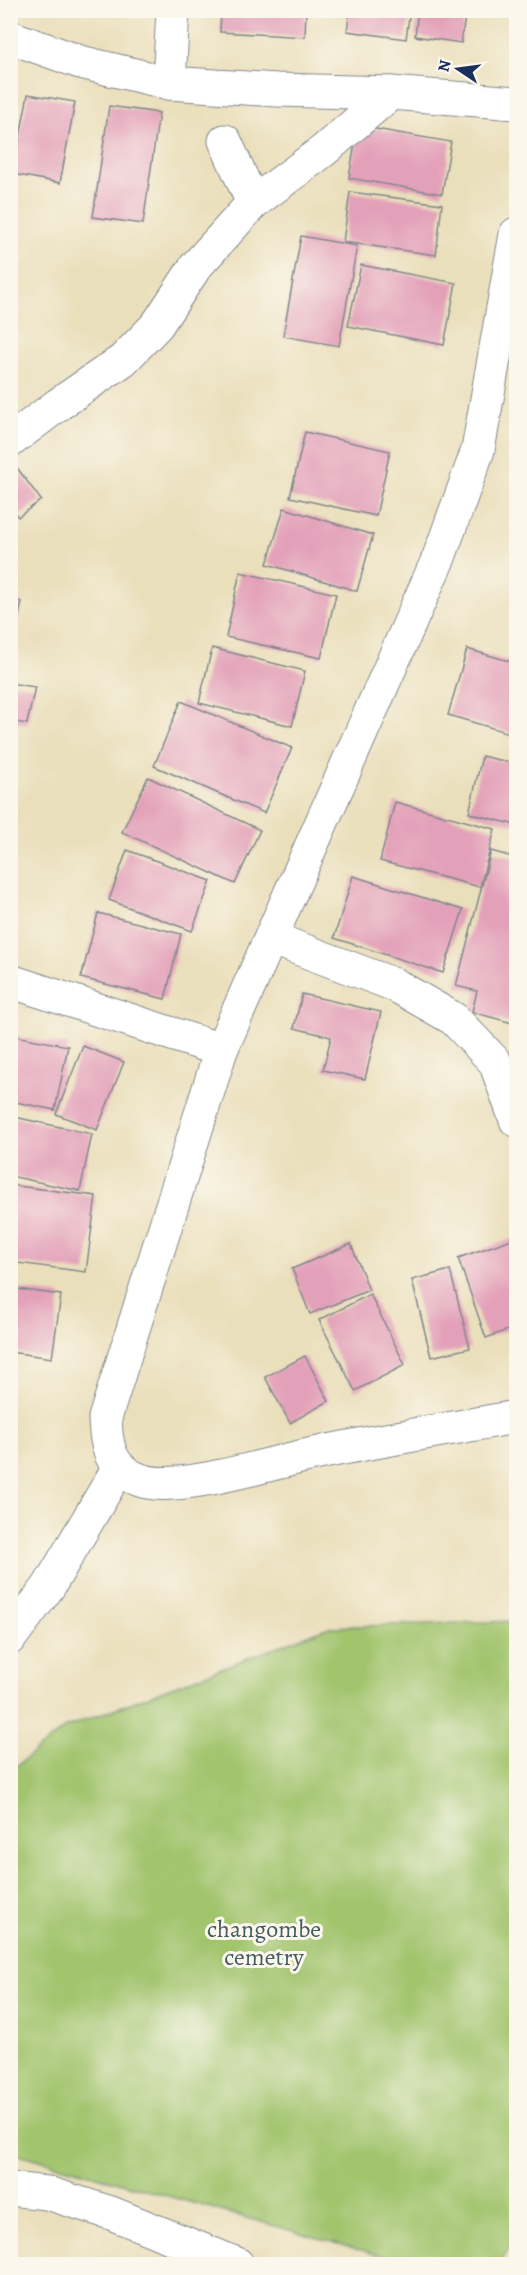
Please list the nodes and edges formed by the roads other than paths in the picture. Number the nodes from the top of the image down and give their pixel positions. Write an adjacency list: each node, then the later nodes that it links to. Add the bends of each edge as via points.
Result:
1 (173, 10): 3 (street)
2 (10, 37): 3 (street, via 80,62)
3 (169, 83): 4 (street)
4 (391, 93): 5 (street); 7 (street)
5 (516, 103)
6 (225, 141): 7 (street)
7 (253, 203): 9 (street, via 196,266 158,325 123,360)
8 (516, 234): 10 (street, via 478,450 439,557)
9 (10, 441)
10 (271, 938): 12 (street); 13 (street, via 395,985 454,1018 495,1062)
11 (10, 981): 12 (street)
12 (221, 1050): 15 (street, via 105,1418 106,1444)
13 (516, 1120)
14 (516, 1418): 15 (street, via 313,1454 182,1484 141,1481)
15 (118, 1469): 16 (street, via 49,1586)
16 (10, 1638)
17 (10, 2189): 18 (street, via 47,2193 111,2213)
18 (237, 2265)

